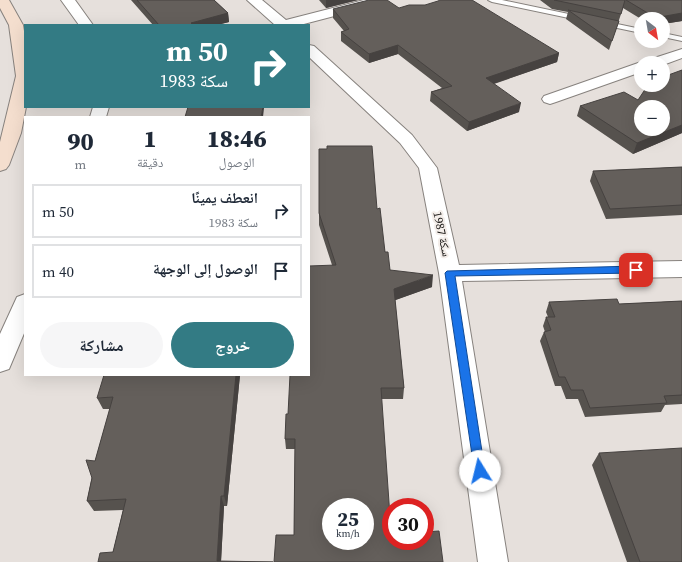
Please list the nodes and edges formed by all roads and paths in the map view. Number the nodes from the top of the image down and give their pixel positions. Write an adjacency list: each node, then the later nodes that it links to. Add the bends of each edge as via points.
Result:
1 (2, 0): 16 (main road, via 16,25)
2 (68, 0): 6 (street)
3 (254, 0): 7 (street)
4 (379, 0): 8 (street)
5 (492, 0): 9 (lane)
6 (85, 24)
7 (283, 24)
8 (288, 24)
9 (634, 30)
10 (670, 36): 11 (lane)
11 (682, 39)
12 (310, 50): 20 (street, سكة 1987, via 406,139 428,168)
13 (682, 53): 14 (street)
14 (670, 57)
15 (634, 69): 17 (street)
16 (24, 76): 18 (main road, via 12,133)
17 (550, 99)
18 (0, 165)
19 (682, 269): 20 (street)
20 (450, 273): 23 (street, سكة 1987)
21 (24, 305): 22 (street)
22 (0, 362)
23 (493, 562)

